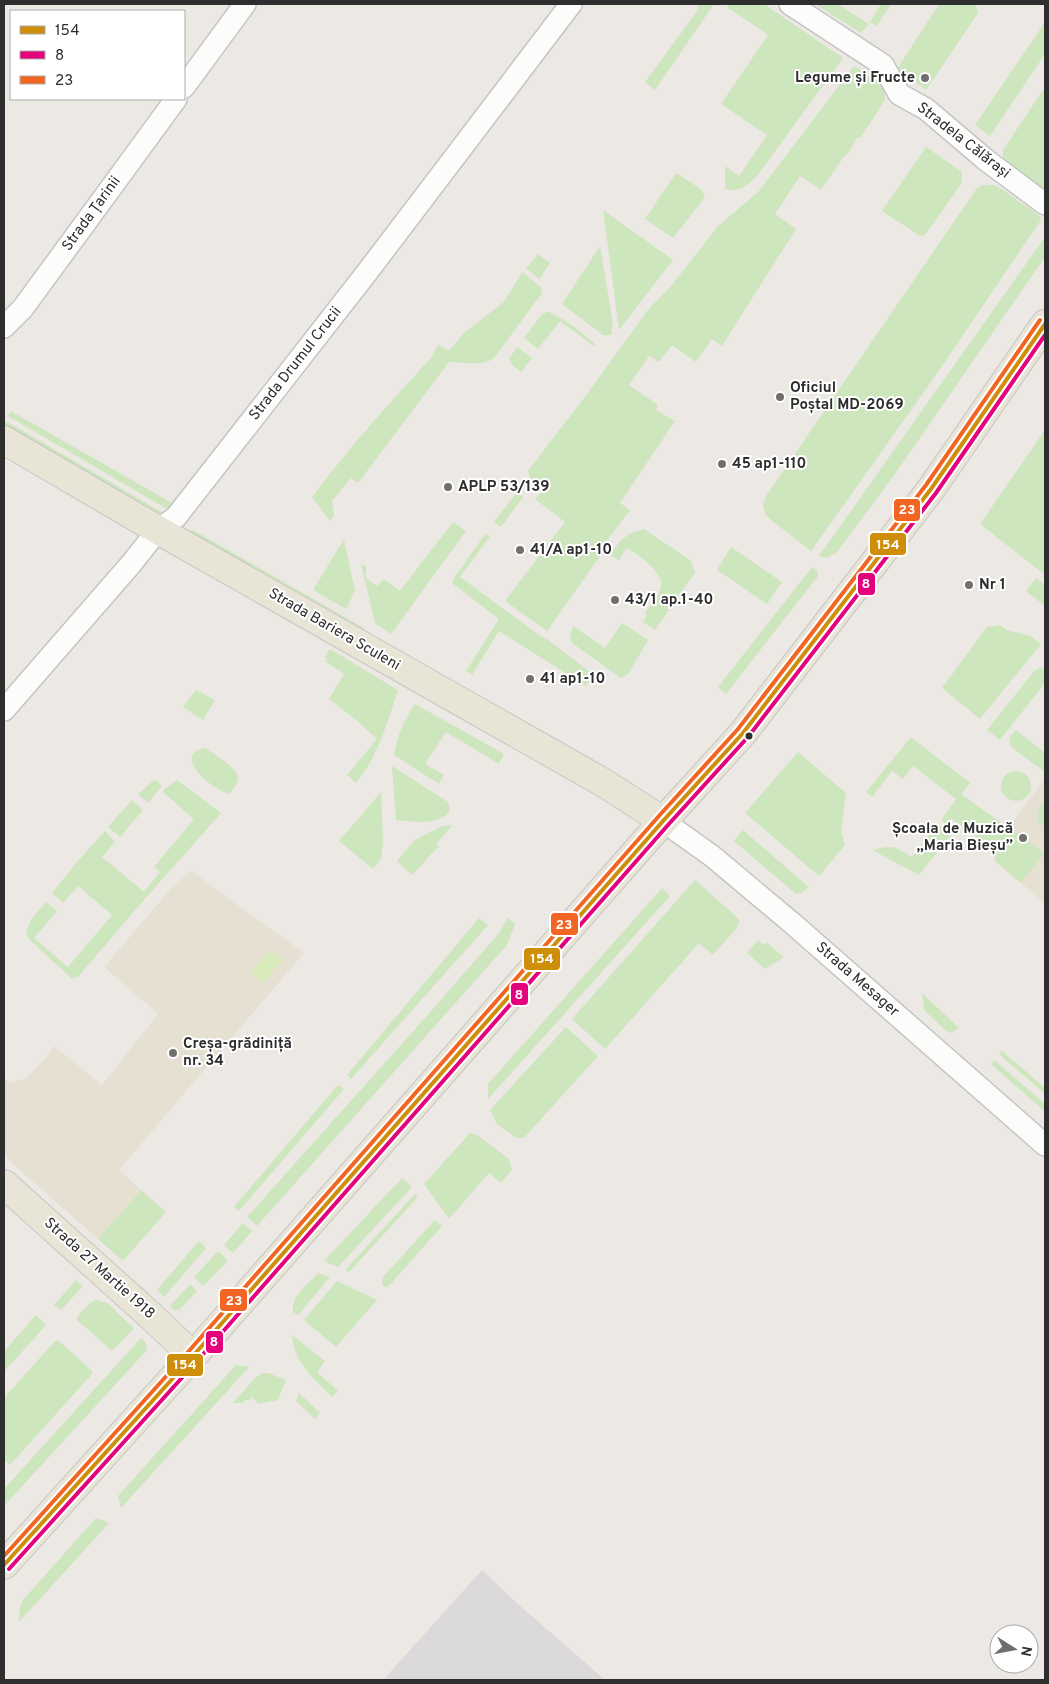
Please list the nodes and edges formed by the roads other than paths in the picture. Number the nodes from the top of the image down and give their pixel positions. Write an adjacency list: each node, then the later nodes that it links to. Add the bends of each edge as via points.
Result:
1 (245, 4): 4 (street)
2 (571, 4): 10 (street, Strada Drumul Crucii, via 188,502 176,517)
3 (790, 4): 6 (street, Stradela Călărași, via 883,65 899,94 926,109)
4 (185, 86)
5 (175, 100): 8 (street, Strada Țarinii, via 23,308)
6 (1045, 204)
7 (1045, 324): 12 (main road, via 931,489 815,641 744,732)
8 (4, 327)
9 (4, 440): 10 (main road, Strada Bariera Sculeni)
10 (158, 530): 11 (street, Strada Drumul Crucii); 12 (main road, Strada Bariera Sculeni, via 604,782)
11 (4, 710)
12 (663, 821): 13 (street, Strada Mesager, via 712,856 786,917); 15 (main road)
13 (1045, 1145)
14 (4, 1184): 15 (main road, Strada 27 Martie 1918)
15 (193, 1356): 16 (main road)
16 (4, 1564)

